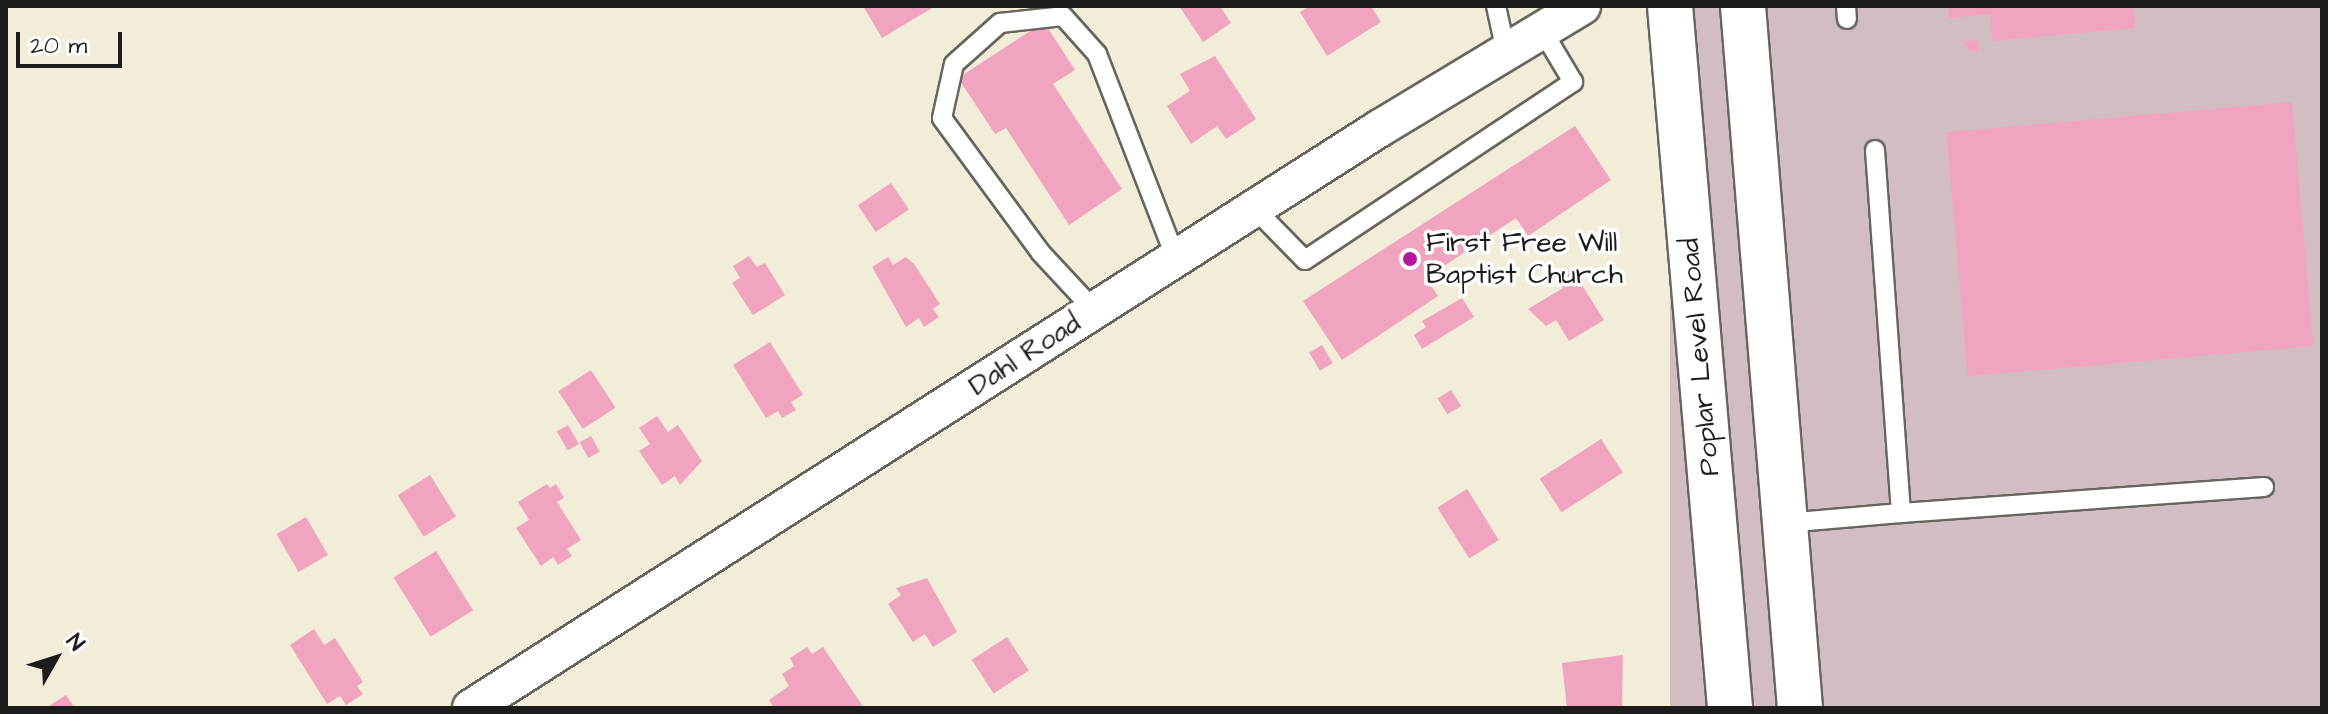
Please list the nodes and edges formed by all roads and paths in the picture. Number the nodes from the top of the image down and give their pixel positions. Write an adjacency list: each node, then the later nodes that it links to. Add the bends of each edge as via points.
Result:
1 (1496, 6): 6 (lane)
2 (1582, 6): 5 (street, Dahl Road)
3 (1670, 6): 15 (main road, Poplar Level Road)
4 (1743, 6): 13 (main road)
5 (1542, 30): 6 (street, Dahl Road); 8 (lane, via 1573,82 1305,260)
6 (1506, 52): 8 (street, Dahl Road)
7 (1875, 150): 12 (lane)
8 (1255, 209): 9 (street, Dahl Road)
9 (1176, 259): 10 (street, Dahl Road); 10 (lane, via 1097,54 1063,16 1000,23 954,64 942,118 1041,253)
10 (1094, 310): 14 (street, Dahl Road)
11 (2264, 487): 12 (lane)
12 (1901, 513): 13 (lane)
13 (1785, 523): 16 (main road)
14 (471, 708)
15 (1730, 708)
16 (1800, 708)

